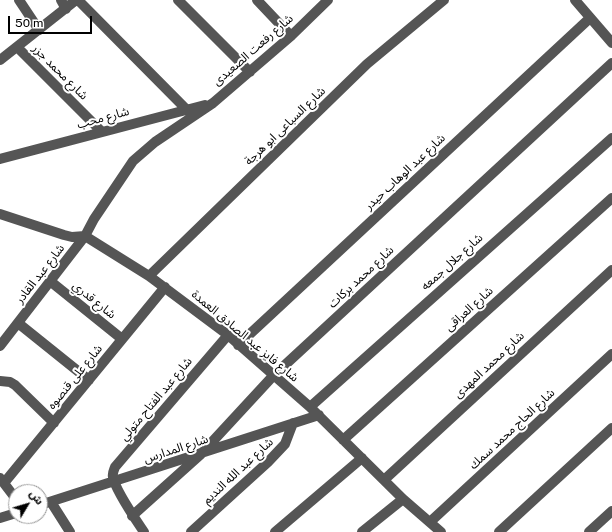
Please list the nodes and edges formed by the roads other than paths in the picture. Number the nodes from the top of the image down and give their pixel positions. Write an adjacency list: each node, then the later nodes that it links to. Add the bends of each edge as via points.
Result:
1 (19, 0): 10 (street)
2 (77, 0): 8 (street); 18 (street)
3 (178, 0): 16 (street)
4 (257, 0): 11 (street)
5 (444, 0): 27 (street, شارع السباعى ابو هرجة, via 367,64)
6 (575, 0): 9 (street)
7 (321, 2): 11 (street, شارع رفعت الصعيدى)
8 (64, 4): 10 (street)
9 (590, 18): 12 (street); 33 (street, شارع عبد الوهاب حيدر)
10 (39, 30): 13 (street)
11 (291, 36): 16 (street, شارع رفعت الصعيدى)
12 (612, 43)
13 (17, 47): 14 (street); 19 (street, شارع محمد جزر)
14 (1, 57)
15 (612, 63): 36 (street, شارع محمد بركات)
16 (250, 72): 17 (street, شارع رفعت الصعيدى)
17 (213, 103): 18 (street, شارع محب); 25 (street, شارع رفعت الصعيدى, via 133,160)
18 (187, 110): 19 (street, شارع محب)
19 (102, 132): 22 (street, شارع محب)
20 (612, 138): 39 (street, شارع جلال جمعه)
21 (0, 149): 22 (street)
22 (4, 158)
23 (612, 198): 44 (street, شارع العراقى)
24 (0, 214): 25 (street, via 64,235)
25 (85, 236): 27 (street, شارع فايز عبد الصادق العمدة); 28 (street, شارع عبد القادر)
26 (612, 270): 48 (street, شارع محمد المهدى)
27 (149, 276): 29 (street, شارع فايز عبد الصادق العمدة)
28 (50, 281): 30 (street, شارع عبد القادر); 32 (street, شارع قدري)
29 (165, 287): 31 (street, شارع فايز عبد الصادق العمدة); 32 (street, شارع على قنصوه)
30 (18, 324): 34 (street, شارع عبد القادر); 37 (street)
31 (228, 335): 33 (street, شارع فايز عبد الصادق العمدة); 49 (street, شارع عبد الفتاح متولي, via 115,467)
32 (122, 339): 37 (street, شارع على قنصوه)
33 (238, 345): 36 (street, شارع فايز عبد الصادق العمدة)
34 (0, 346)
35 (612, 354): 56 (street, شارع الحاج محمد سمك)
36 (273, 376): 39 (street, شارع فايز عبد الصادق العمدة); 45 (street, شارع محمد بركات)
37 (89, 380): 41 (street, شارع على قنصوه)
38 (0, 381): 41 (street, via 15,385)
39 (310, 407): 40 (street, شارع فايز عبد الصادق العمدة)
40 (319, 415): 42 (street, شارع المدارس); 44 (street, شارع فايز عبد الصادق العمدة)
41 (54, 423): 47 (street, شارع على قنصوه)
42 (293, 423): 45 (street, شارع المدارس); 59 (street, شارع عبد الله النديم, via 285,444 272,458)
43 (612, 428): 63 (street)
44 (343, 440): 46 (street, شارع فايز عبد الصادق العمدة)
45 (200, 455): 49 (street, شارع المدارس); 55 (street, شارع محمد بركات)
46 (362, 458): 48 (street, شارع فايز عبد الصادق العمدة); 60 (street)
47 (2, 480): 50 (street)
48 (384, 480): 51 (street, شارع فايز عبد الصادق العمدة)
49 (114, 482): 52 (street, شارع المدارس); 55 (street)
50 (8, 488)
51 (403, 499): 56 (street, شارع فايز عبد الصادق العمدة); 61 (street)
52 (51, 502): 53 (street, شارع المدارس); 57 (street)
53 (48, 503)
54 (612, 511): 64 (street)
55 (132, 516): 58 (street)
56 (430, 522): 62 (street, شارع فايز عبد الصادق العمدة)
57 (70, 532)
58 (144, 532)
59 (191, 532)
60 (275, 532)
61 (362, 532)
62 (441, 532)
63 (499, 532)
64 (589, 532)

